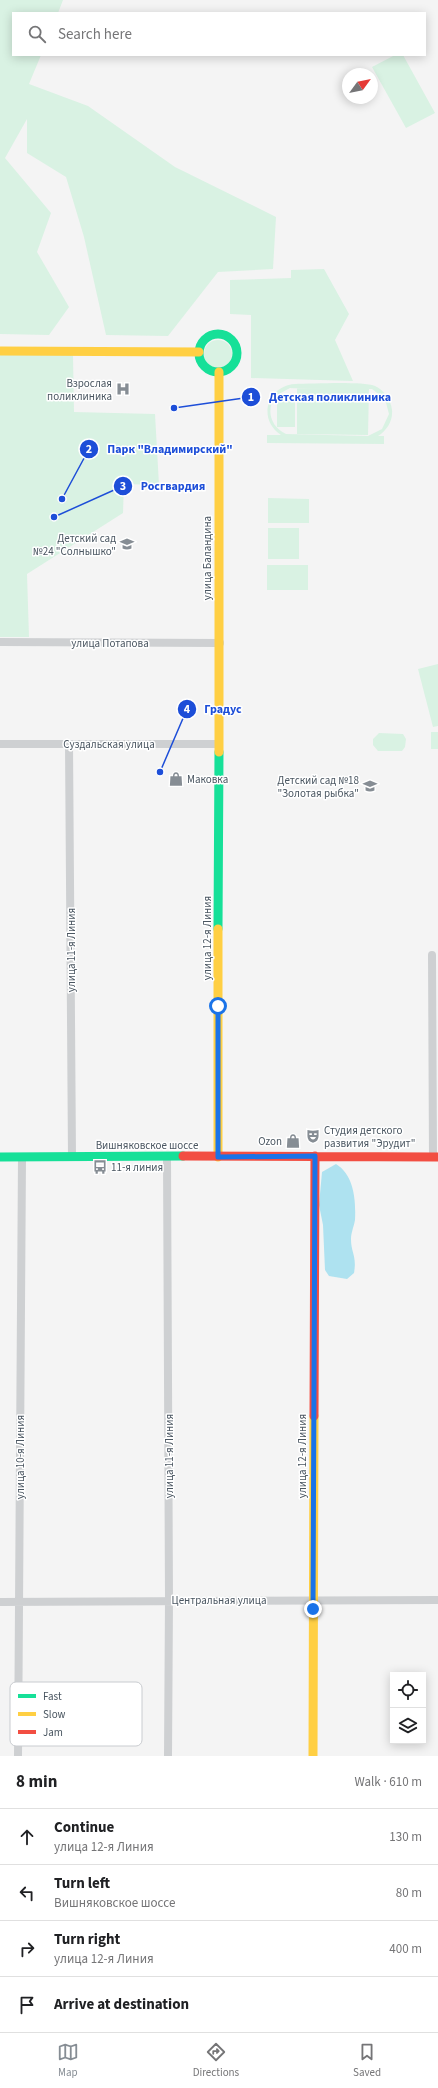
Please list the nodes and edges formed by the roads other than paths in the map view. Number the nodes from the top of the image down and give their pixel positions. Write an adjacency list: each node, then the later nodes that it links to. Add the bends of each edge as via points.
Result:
1 (0, 351): 2 (street)
2 (200, 352): 3 (street, via 203,364); 3 (street, via 204,341 215,335 227,336 232,340 237,358 230,368)
3 (219, 372): 5 (street, улица Баландина)
4 (0, 642): 5 (street, улица Потапова)
5 (220, 643): 8 (street, улица Баландина)
6 (0, 744): 7 (street, Суздальская улица)
7 (70, 744): 8 (street, Суздальская улица); 13 (street, улица 11-я Линия)
8 (219, 744): 15 (street, улица 12-я Линия)
9 (432, 955): 16 (street)
10 (315, 1156): 15 (street, Вишняковское шоссе); 16 (street, Вишняковское шоссе); 17 (street, улица 12-я Линия)
11 (0, 1157): 12 (street, Вишняковское шоссе)
12 (22, 1157): 13 (street, Вишняковское шоссе); 20 (street, улица 10-я Линия)
13 (72, 1157): 14 (street, Вишняковское шоссе)
14 (167, 1157): 15 (street, Вишняковское шоссе); 18 (street, улица 11-я Линия)
15 (218, 1157)
16 (435, 1157)
17 (313, 1599): 18 (street, Центральная улица); 19 (street, Центральная улица); 24 (street, улица 12-я Линия)
18 (170, 1600): 20 (street, Центральная улица); 23 (street, улица 11-я Линия)
19 (438, 1600)
20 (18, 1601): 21 (street, Центральная улица); 22 (street, улица 10-я Линия)
21 (0, 1602)
22 (18, 1682)
23 (168, 1756)
24 (313, 1756)

